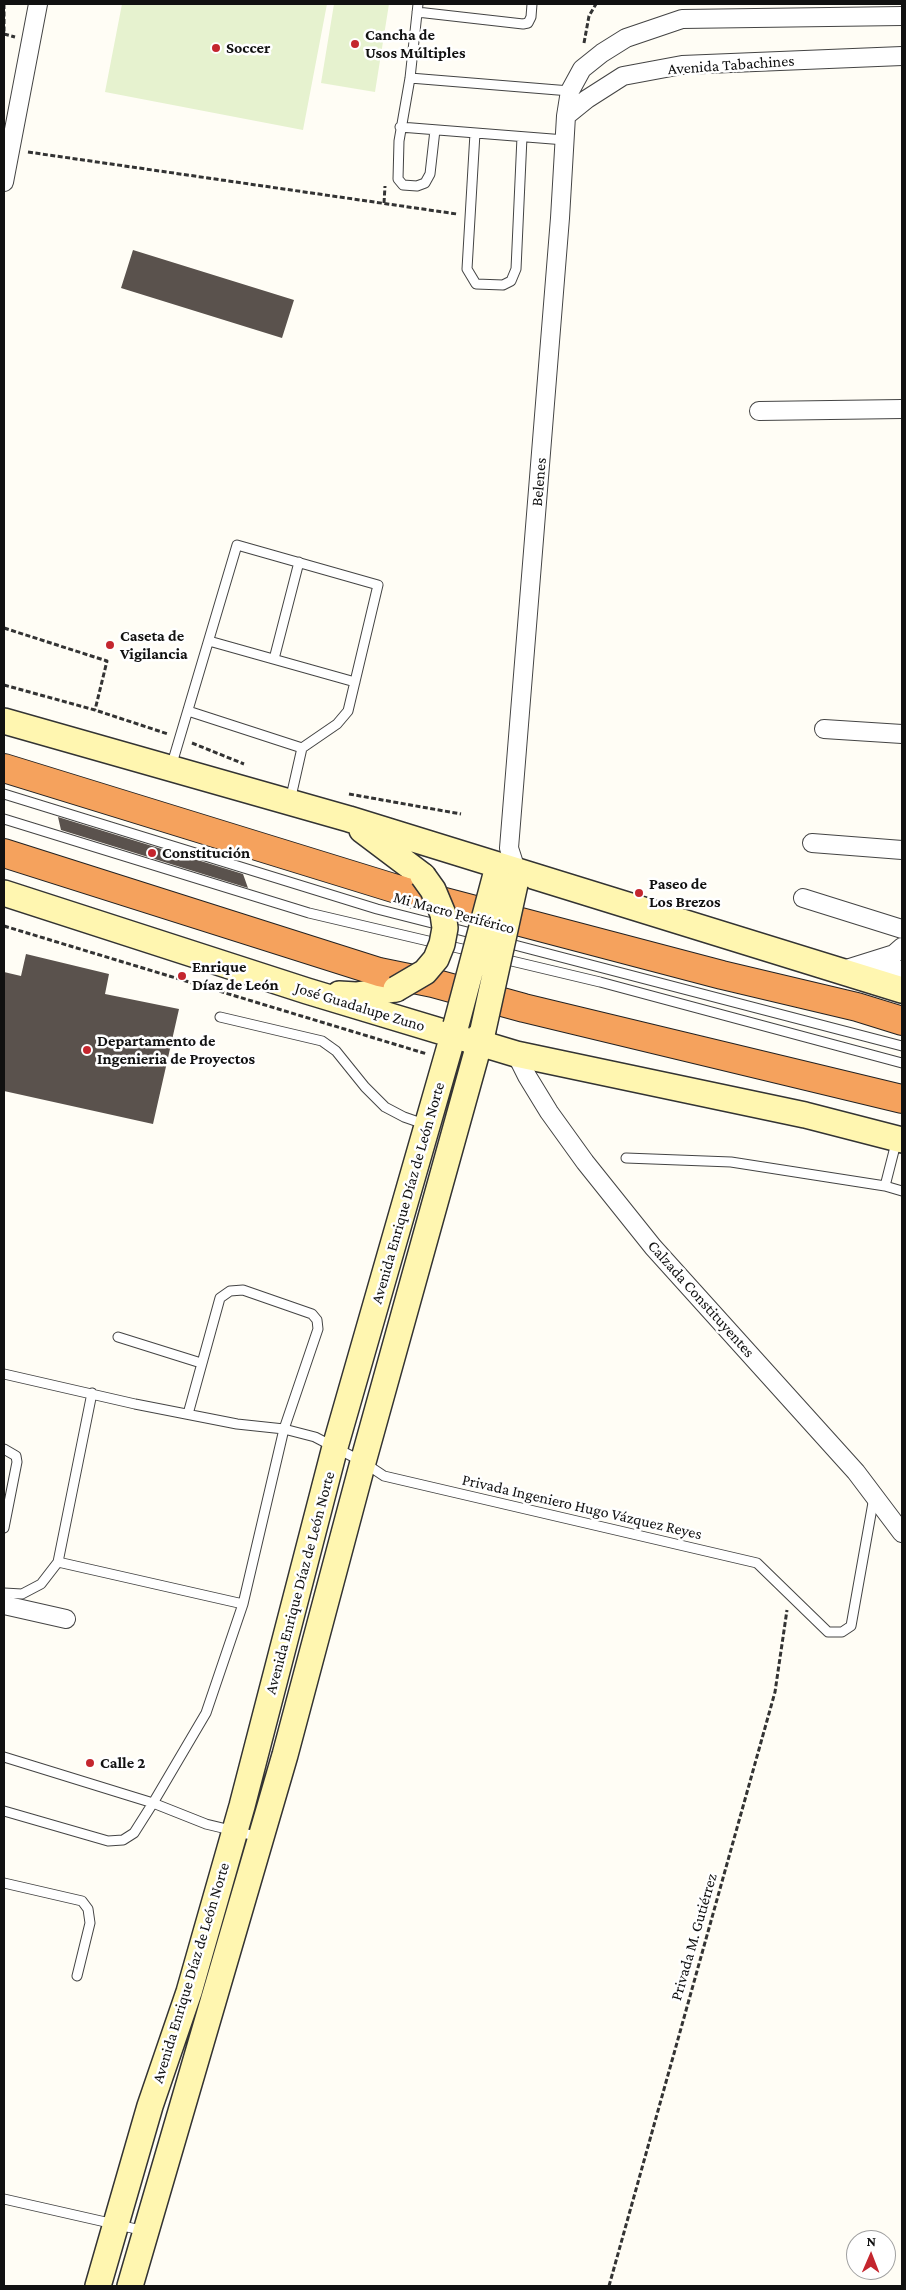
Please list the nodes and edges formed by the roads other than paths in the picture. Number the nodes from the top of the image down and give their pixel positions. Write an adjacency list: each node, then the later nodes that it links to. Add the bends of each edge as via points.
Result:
1 (38, 4): 14 (street)
2 (532, 4): 3 (lane, via 531,17 528,23 523,24)
3 (417, 8): 6 (lane)
4 (902, 16): 7 (street, via 682,19 626,38 582,69)
5 (902, 56): 8 (street, Avenida Tabachines, via 682,64 623,76)
6 (410, 78): 7 (lane); 9 (lane)
7 (570, 91): 8 (street)
8 (566, 116): 13 (street, Belenes)
9 (400, 127): 10 (lane); 10 (lane, via 398,179 403,185 425,183 430,174)
10 (434, 130): 11 (lane)
11 (475, 133): 12 (lane); 12 (lane, via 467,269 476,284 502,285 511,281 516,269)
12 (522, 137): 13 (lane)
13 (565, 140): 35 (street, Belenes)
14 (4, 182)
15 (902, 409): 16 (street)
16 (759, 411)
17 (299, 562): 18 (lane, via 237,545); 19 (lane); 20 (lane, via 378,585)
18 (209, 641): 19 (lane); 21 (lane)
19 (274, 659): 20 (lane)
20 (354, 682): 25 (lane, via 348,711 337,724)
21 (188, 711): 25 (lane); 27 (lane)
22 (4, 721): 27 (street)
23 (824, 729): 24 (street)
24 (902, 734)
25 (302, 748): 29 (lane)
26 (4, 768): 48 (highway, via 403,891)
27 (170, 769): 29 (street)
28 (4, 794): 51 (lane, Mi Macro Periférico, via 377,909)
29 (289, 803): 31 (street)
30 (4, 819): 40 (lane, Mi Macro Periférico, via 310,913)
31 (349, 819): 35 (street); 46 (street, bridge, via 423,876 444,914 442,944 436,960 425,972 396,989 356,995)
32 (812, 843): 33 (street)
33 (902, 850)
34 (4, 853): 54 (highway, via 379,972)
35 (507, 870): 43 (street); 49 (street, Avenida Enrique Díaz de León Norte, bridge); 50 (street, Avenida Enrique Díaz de León Norte, bridge)
36 (4, 893): 46 (street, José Guadalupe Zuno)
37 (803, 898): 38 (street)
38 (902, 929)
39 (902, 946): 42 (street, via 894,954)
40 (484, 955)
41 (493, 957): 53 (lane, Mi Macro Periférico, via 600,982)
42 (867, 964): 43 (street); 44 (street)
43 (843, 970): 45 (street)
44 (902, 970)
45 (902, 990)
46 (307, 991): 49 (street, José Guadalupe Zuno)
47 (220, 1017): 55 (lane, via 322,1041 336,1051 385,1107)
48 (902, 1021)
49 (454, 1030): 50 (street, José Guadalupe Zuno); 55 (street, Avenida Enrique Díaz de León Norte)
50 (482, 1037): 52 (street, José Guadalupe Zuno); 68 (street, Avenida Enrique Díaz de León Norte)
51 (902, 1046)
52 (516, 1054): 56 (street, José Guadalupe Zuno, via 805,1115); 69 (street, Calzada Constituyentes, via 549,1112 584,1162 652,1247 856,1472)
53 (902, 1063)
54 (902, 1098)
55 (427, 1125): 66 (street, Avenida Enrique Díaz de León Norte)
56 (900, 1140): 58 (lane)
57 (626, 1158): 58 (lane, via 731,1162)
58 (885, 1186): 59 (lane)
59 (902, 1191)
60 (118, 1337): 61 (lane)
61 (201, 1363): 64 (lane); 65 (lane, via 220,1298 230,1291 243,1290 312,1314 318,1329)
62 (4, 1374): 63 (lane, Privada Ingeniero Hugo Vázquez Reyes)
63 (92, 1393): 64 (lane, Privada Ingeniero Hugo Vázquez Reyes); 72 (lane)
64 (188, 1414): 65 (lane, Privada Ingeniero Hugo Vázquez Reyes, via 237,1424)
65 (284, 1428): 66 (lane, Privada Ingeniero Hugo Vázquez Reyes); 74 (lane)
66 (335, 1447): 68 (lane, Privada Ingeniero Hugo Vázquez Reyes); 80 (street, Avenida Enrique Díaz de León Norte)
67 (4, 1450): 70 (lane, via 16,1456 17,1462)
68 (363, 1462): 69 (lane, Privada Ingeniero Hugo Vázquez Reyes, via 384,1476 757,1563 828,1632 842,1632 851,1626); 81 (street, Avenida Enrique Díaz de León Norte)
69 (874, 1496): 71 (street, Calzada Constituyentes)
70 (4, 1528)
71 (902, 1533)
72 (58, 1562): 73 (lane, via 41,1584 22,1594); 74 (lane)
73 (4, 1593)
74 (243, 1604): 78 (lane, via 206,1713)
75 (4, 1605): 76 (street)
76 (66, 1619)
77 (4, 1757): 78 (lane)
78 (153, 1803): 79 (lane, via 134,1833 123,1840 108,1841); 80 (lane, via 206,1824)
79 (4, 1811)
80 (234, 1831): 81 (lane); 85 (street, Avenida Enrique Díaz de León Norte, via 189,1992 150,2106)
81 (260, 1837): 86 (street, Avenida Enrique Díaz de León Norte)
82 (4, 1883): 83 (lane, via 82,1901 88,1909 90,1923)
83 (77, 1976)
84 (4, 2199): 85 (lane)
85 (115, 2224): 86 (lane); 87 (street, Avenida Enrique Díaz de León Norte)
86 (145, 2231): 88 (street, Avenida Enrique Díaz de León Norte)
87 (98, 2286)
88 (130, 2286)

